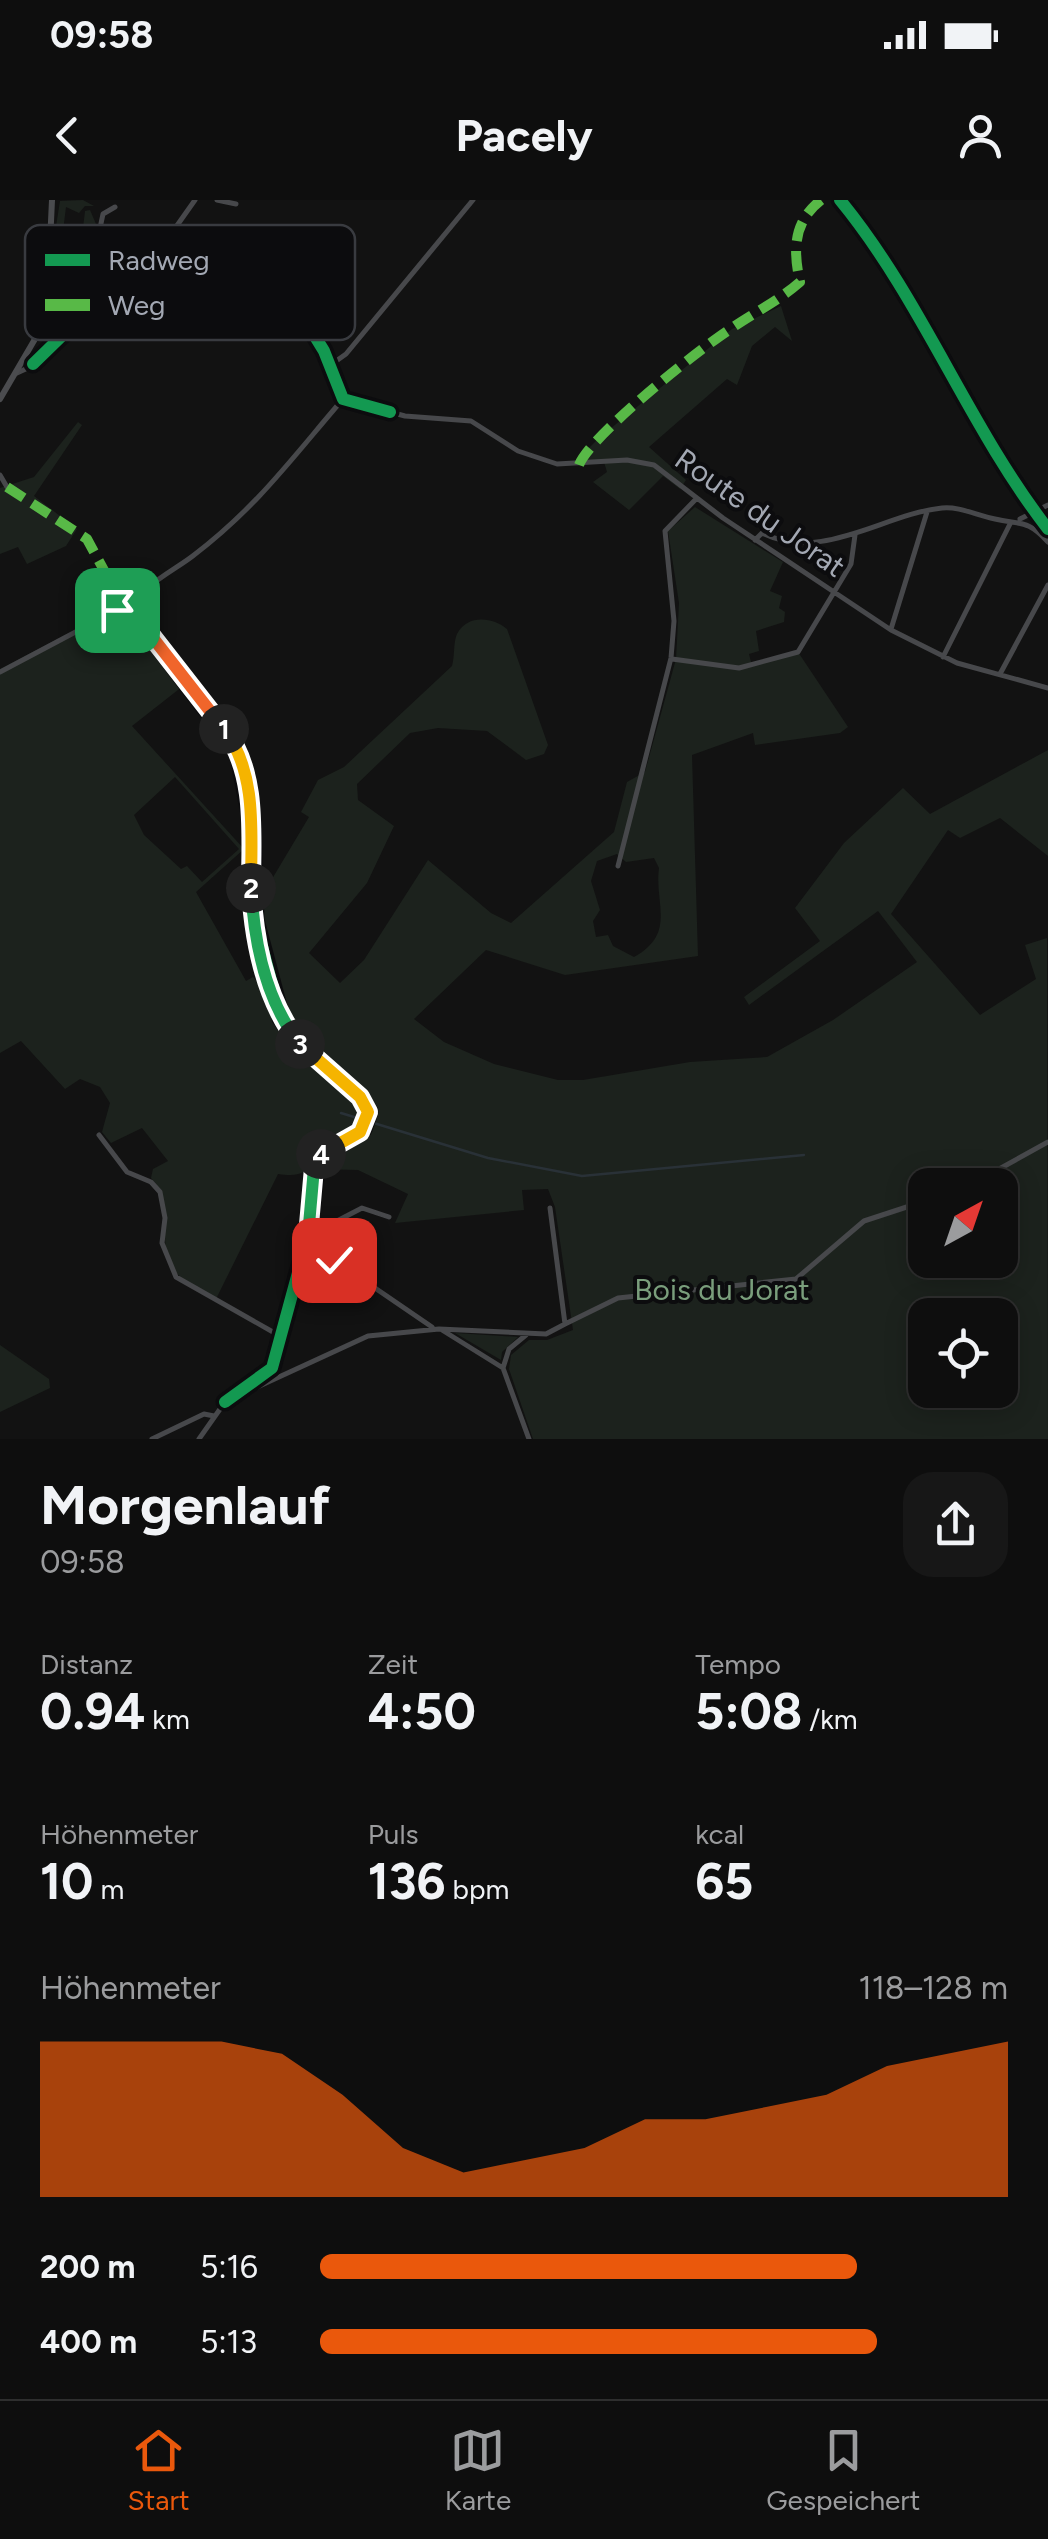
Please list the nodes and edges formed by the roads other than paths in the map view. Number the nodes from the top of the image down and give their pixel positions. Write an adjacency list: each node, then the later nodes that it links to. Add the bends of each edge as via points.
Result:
1 (52, 200): 8 (main road)
2 (195, 200): 10 (street)
3 (217, 200): 6 (street)
4 (472, 200): 14 (street)
5 (840, 200): 25 (main road, via 905,292)
6 (236, 204)
7 (116, 207): 9 (street, via 103,214)
8 (48, 225)
9 (101, 225)
10 (177, 225)
11 (32, 340): 15 (main road)
12 (56, 340): 15 (street)
13 (317, 340): 14 (street)
14 (331, 364): 19 (street)
15 (17, 372): 16 (main road)
16 (11, 382): 17 (main road); 18 (main road)
17 (0, 390)
18 (0, 399)
19 (343, 399): 22 (street, Route du Jorat, via 405,416 471,421 518,451 557,464 650,464); 34 (street, via 273,485 138,598)
20 (0, 475): 21 (street)
21 (7, 487)
22 (696, 499): 30 (street, Route du Jorat); 36 (street, via 664,536 674,621)
23 (1048, 505): 25 (street)
24 (927, 512): 27 (street, via 954,509); 29 (street); 35 (street)
25 (1035, 512): 26 (street); 28 (main road)
26 (1019, 519): 27 (street); 31 (street)
27 (1011, 522): 37 (street)
28 (1048, 529)
29 (854, 534): 30 (street, via 818,542 762,533); 33 (street, via 854,557)
30 (755, 540): 33 (street, Route du Jorat)
31 (1048, 542)
32 (1048, 585): 39 (street)
33 (832, 592): 35 (street, Route du Jorat); 36 (street, via 794,655 739,668)
34 (132, 611): 38 (street, via 117,610); 48 (street, via 238,750 252,825 253,910 280,1018 368,1112 365,1127 317,1160)
35 (891, 630): 37 (street, Route du Jorat)
36 (671, 658): 41 (street)
37 (943, 658): 39 (street, Route du Jorat)
38 (0, 672)
39 (999, 675): 40 (street, Route du Jorat)
40 (1048, 688)
41 (618, 866)
42 (98, 1135): 52 (street, via 131,1175 160,1192 162,1244 176,1277)
43 (1048, 1142): 44 (street)
44 (1001, 1168)
45 (908, 1207): 49 (street, via 864,1221 796,1278 618,1298)
46 (550, 1208): 49 (street)
47 (390, 1217): 48 (street, via 362,1208)
48 (308, 1236): 50 (street); 52 (street)
49 (565, 1324): 51 (street)
50 (439, 1329): 51 (street); 53 (street); 54 (street, via 368,1336)
51 (526, 1335): 53 (street, via 509,1349)
52 (280, 1336): 54 (street, via 268,1376)
53 (503, 1368): 58 (street)
54 (225, 1402): 55 (street)
55 (214, 1416): 56 (street, via 204,1414); 57 (street)
56 (152, 1439)
57 (199, 1439)
58 (528, 1439)

